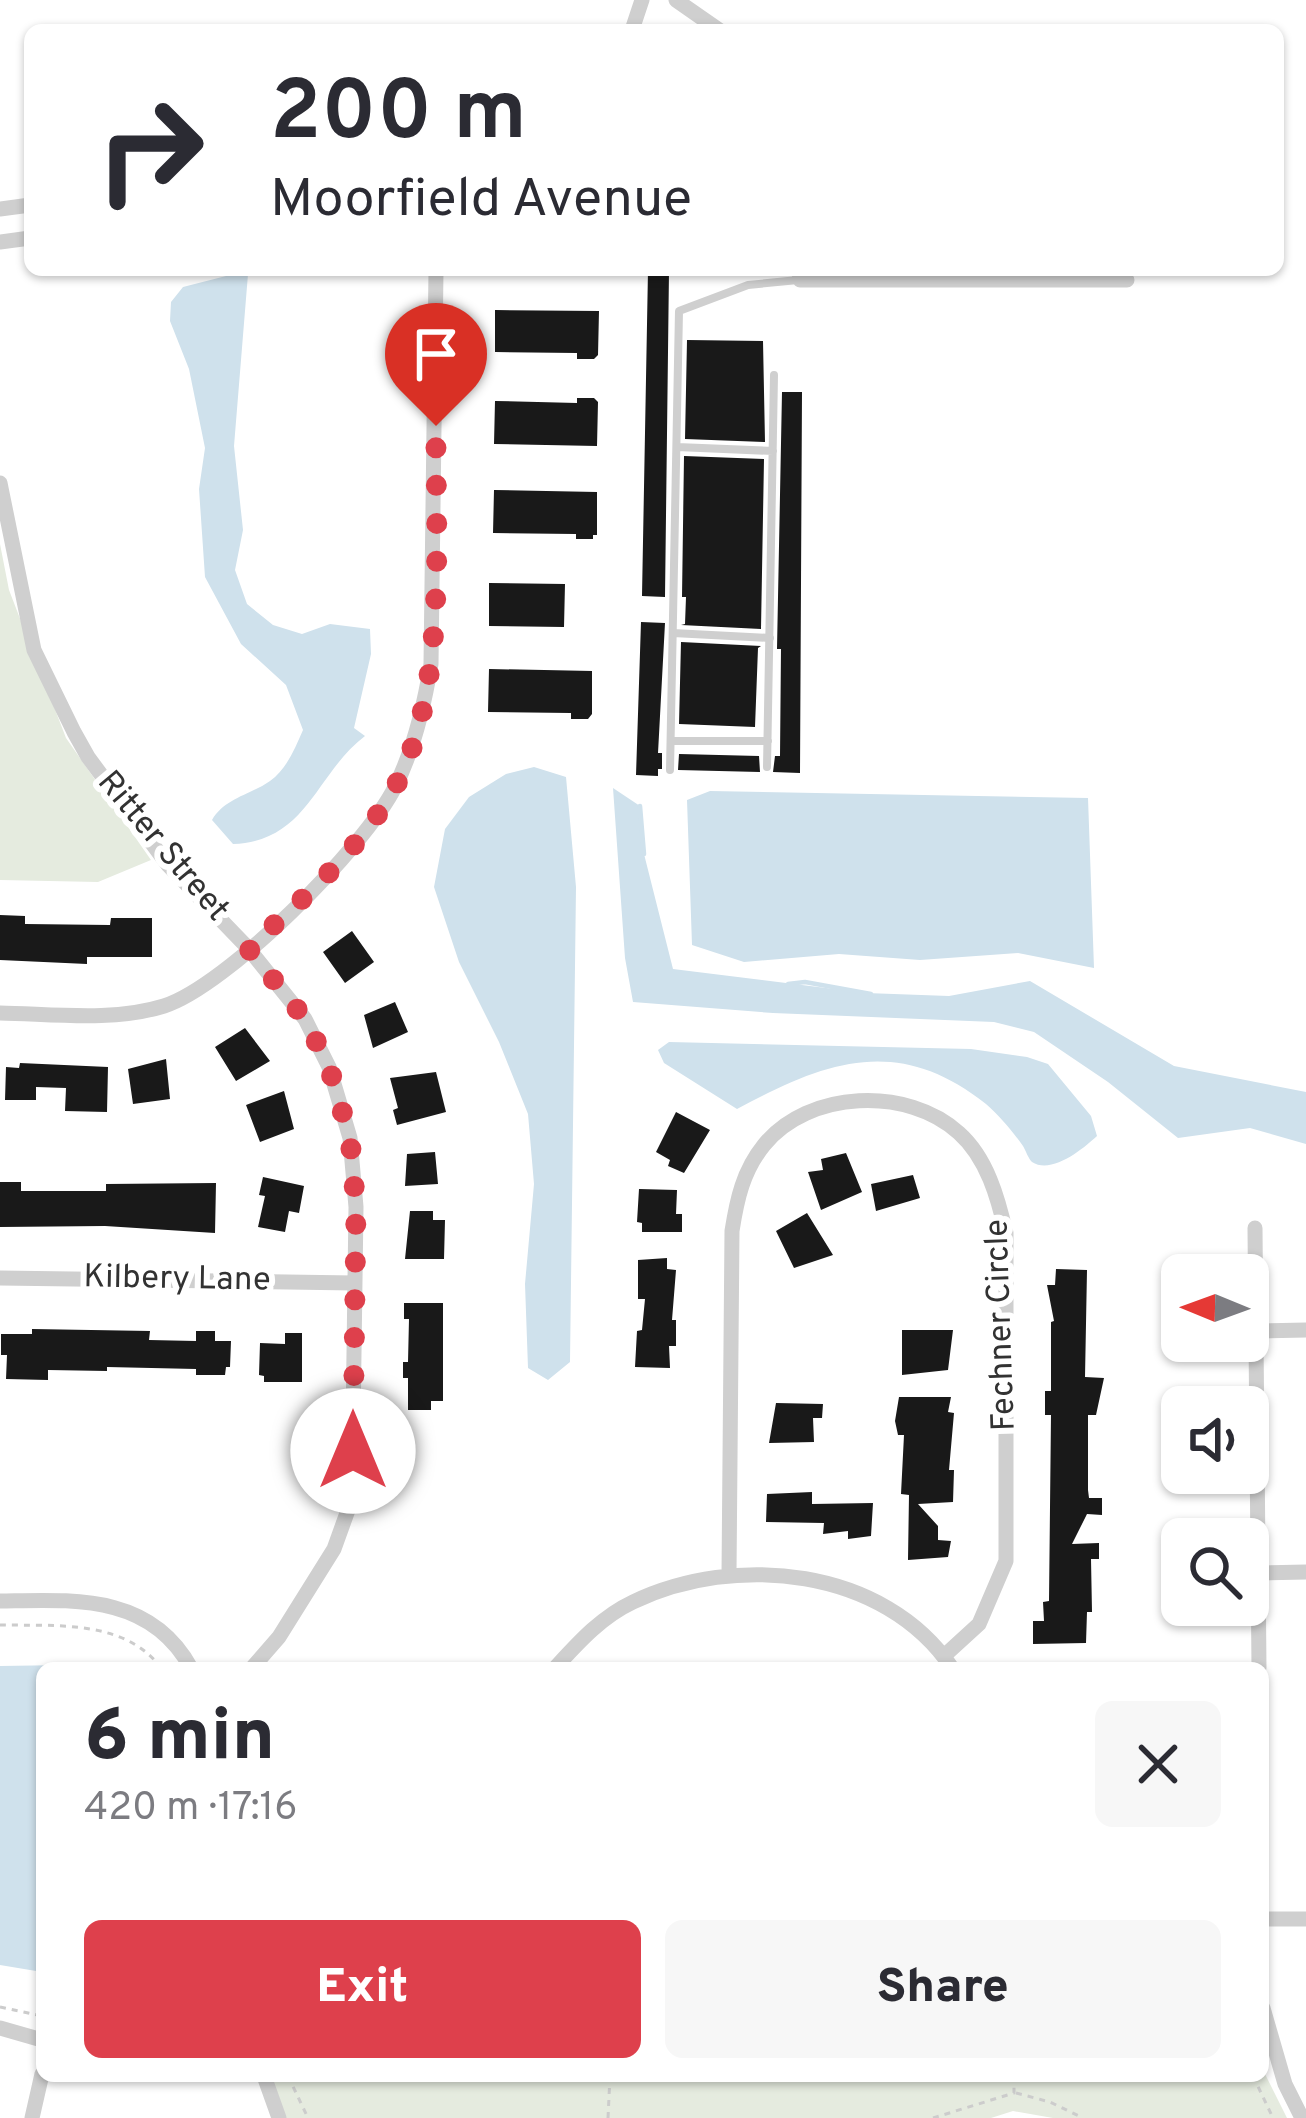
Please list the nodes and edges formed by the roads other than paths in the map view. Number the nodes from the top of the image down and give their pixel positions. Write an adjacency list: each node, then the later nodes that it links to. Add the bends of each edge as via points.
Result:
1 (676, 0): 2 (street)
2 (710, 24)
3 (436, 276): 17 (street, via 432,643 419,724 394,790 362,837)
4 (795, 276): 8 (lane, via 679,310)
5 (865, 276): 6 (street)
6 (1127, 280)
7 (774, 375): 9 (lane)
8 (677, 447): 9 (lane); 11 (lane)
9 (773, 451): 12 (lane)
10 (0, 483): 17 (street, Ritter Street, via 34,650 74,732 168,865)
11 (674, 633): 12 (lane); 13 (lane)
12 (770, 638): 14 (lane)
13 (671, 741): 14 (lane); 16 (lane)
14 (768, 741): 15 (lane)
15 (766, 767)
16 (670, 770)
17 (248, 948): 18 (street, via 198,990 146,1011); 22 (street, Ritter Street, via 305,1019 336,1086 352,1155)
18 (0, 1013)
19 (1256, 1228): 20 (street)
20 (1256, 1254)
21 (0, 1278): 22 (street, Kilbery Lane)
22 (354, 1283): 33 (street, Ritter Street, via 352,1499 334,1550)
23 (1306, 1330): 24 (street)
24 (1269, 1331)
25 (1257, 1362): 26 (street)
26 (1258, 1518)
27 (1306, 1572): 28 (street)
28 (1269, 1573)
29 (729, 1574): 34 (street, via 628,1604); 35 (street, via 824,1582 903,1619); 35 (street, Fechner Circle, via 739,1188 765,1143 803,1114 850,1101 924,1111 976,1152 1006,1233 1006,1561 979,1624)
30 (0, 1600): 32 (street, via 104,1602 160,1630)
31 (1259, 1626): 36 (street)
32 (186, 1662)
33 (257, 1662)
34 (560, 1662)
35 (948, 1662)
36 (1259, 1662)
37 (1306, 1918): 38 (street)
38 (1269, 1919)
39 (0, 2028): 41 (street)
40 (1269, 2029): 46 (street)
41 (36, 2038)
42 (40, 2082): 44 (street)
43 (266, 2082): 45 (street)
44 (32, 2118)
45 (278, 2118)
46 (1302, 2118)

